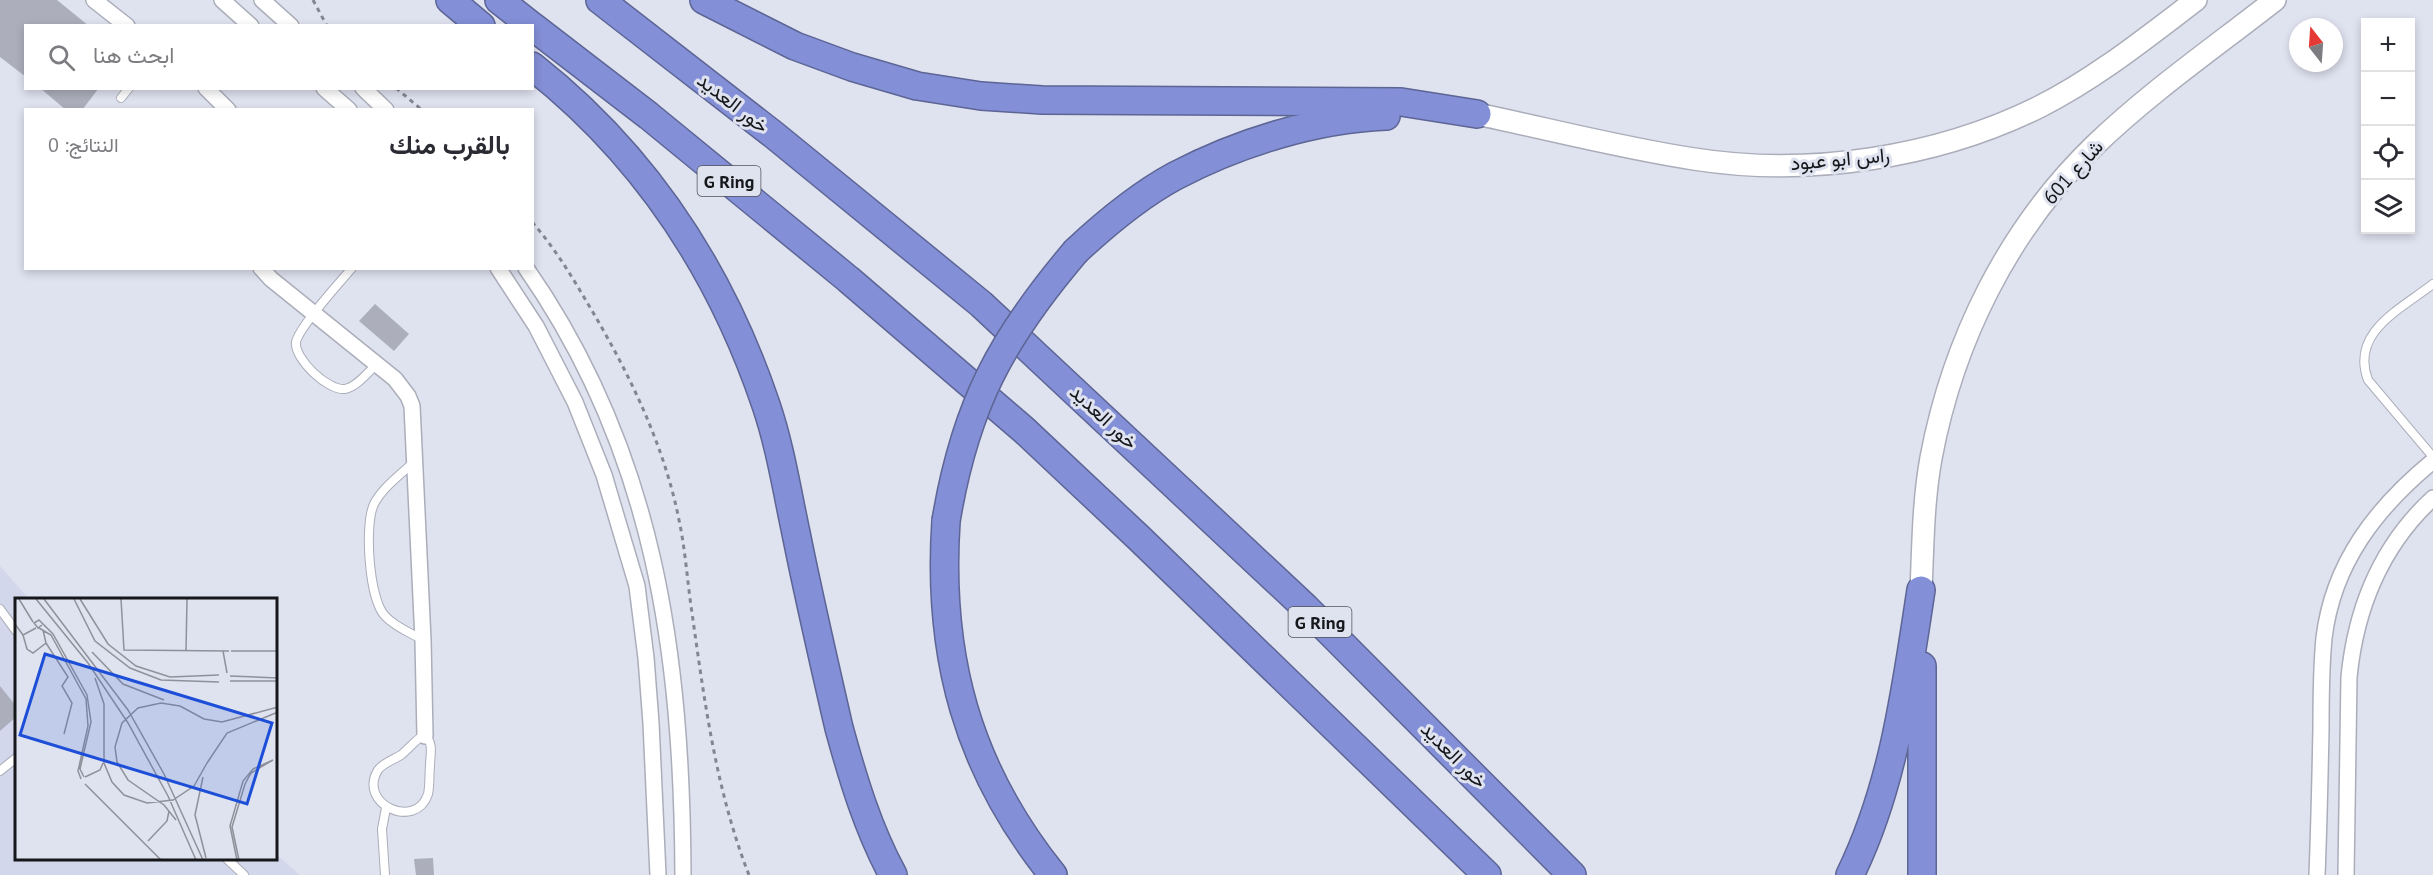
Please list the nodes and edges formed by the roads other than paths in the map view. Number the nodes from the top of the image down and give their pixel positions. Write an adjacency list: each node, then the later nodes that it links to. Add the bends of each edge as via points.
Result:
1 (94, 0): 10 (street)
2 (222, 0): 11 (street)
3 (262, 0): 12 (street)
4 (450, 0): 13 (highway)
5 (499, 0): 14 (highway, G Ring)
6 (600, 0): 52 (highway, خور العديد / G Ring, via 981,304 1306,608)
7 (704, 0): 25 (highway, via 795,46 852,68 917,86 981,96 1042,100 1401,102)
8 (2196, 0): 25 (main road, راس ابو عبود, via 2091,77 2039,107 1939,145 1883,157 1822,164 1696,159)
9 (2275, 0): 36 (main road, شارع 601, via 2093,146 2022,232 1988,287 1944,400 1924,513)
10 (124, 24)
11 (249, 24)
12 (289, 24)
13 (479, 24)
14 (529, 24)
15 (534, 28): 51 (highway, G Ring, via 839,272 1024,430)
16 (534, 68): 45 (highway, via 599,123 635,165 705,264 730,313 767,407 839,728 868,824)
17 (127, 90): 21 (lane)
18 (208, 90): 22 (street)
19 (326, 90): 23 (street)
20 (365, 90): 24 (street)
21 (121, 98)
22 (226, 108)
23 (347, 108)
24 (384, 108)
25 (1477, 114): 50 (highway, bridge, via 1329,123 1222,154 1174,177 1130,206 1076,251 1043,290 996,361 961,446 946,521 946,620 963,709 981,758 1004,804)
26 (263, 270): 31 (street)
27 (350, 270): 31 (lane)
28 (499, 270): 48 (street, via 536,326 575,402 604,475 637,586 649,690)
29 (527, 270): 49 (street, via 573,344 603,404 648,531 666,623 678,719)
30 (2433, 284): 33 (lane, via 2380,325 2368,339 2363,357 2368,380)
31 (315, 314): 32 (street); 32 (lane, via 298,334 297,351 303,363 328,384 338,389 349,388)
32 (377, 364): 34 (street, via 408,396 414,417)
33 (2433, 459): 55 (street, via 2369,525 2343,572 2329,614 2322,658)
34 (416, 460): 39 (street); 39 (lane, via 379,496 371,512 370,540 372,586 379,609 392,622)
35 (2433, 498): 56 (street, via 2384,558 2359,615 2349,677)
36 (1921, 590): 53 (highway, via 1894,754 1879,809); 54 (highway)
37 (0, 609): 38 (lane)
38 (15, 630)
39 (423, 640): 40 (street)
40 (425, 736): 43 (lane, via 378,771 374,786); 43 (lane, via 431,744 427,795 408,811)
41 (15, 759): 42 (lane)
42 (0, 771)
43 (386, 808): 47 (lane, via 382,829)
44 (228, 860): 46 (lane)
45 (889, 870)
46 (244, 875)
47 (385, 875)
48 (658, 875)
49 (683, 875)
50 (1053, 875)
51 (1487, 875)
52 (1572, 875)
53 (1850, 875)
54 (1922, 875)
55 (2318, 875)
56 (2346, 875)

